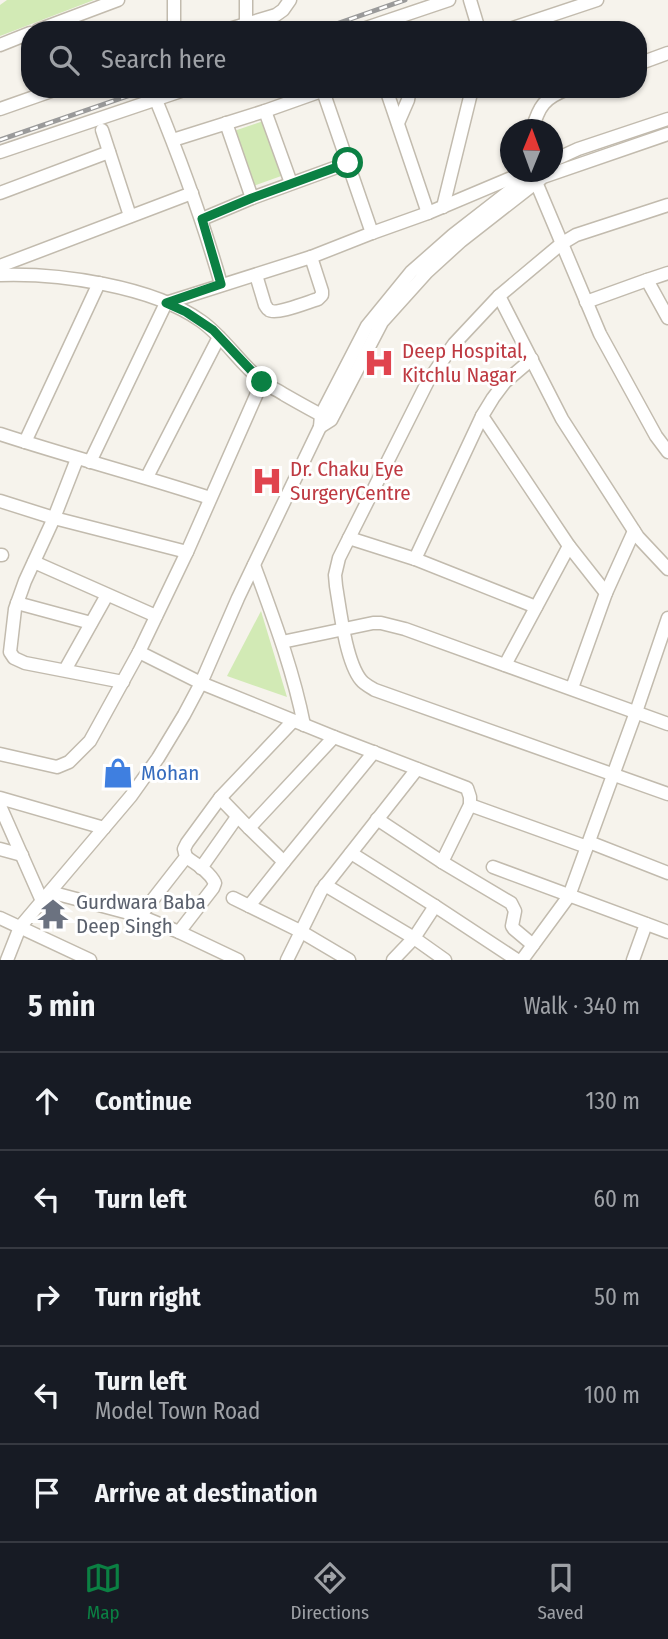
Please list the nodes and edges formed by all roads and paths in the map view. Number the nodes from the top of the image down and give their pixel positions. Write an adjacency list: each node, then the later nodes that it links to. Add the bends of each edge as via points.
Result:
1 (118, 0): 8 (street)
2 (174, 0): 10 (street)
3 (246, 0): 11 (street)
4 (290, 0): 12 (street, via 276,15)
5 (449, 0): 13 (street)
6 (470, 0): 14 (street)
7 (597, 0): 15 (street)
8 (103, 2): 9 (street)
9 (59, 21)
10 (174, 21)
11 (246, 21)
12 (254, 21)
13 (387, 21)
14 (476, 21)
15 (534, 21)
16 (21, 37): 17 (street)
17 (0, 45)
18 (668, 53): 19 (street)
19 (647, 61)
20 (31, 98): 29 (street)
21 (162, 98): 28 (street)
22 (302, 98): 30 (street)
23 (328, 98): 41 (street)
24 (389, 98): 34 (street)
25 (407, 98): 34 (street)
26 (470, 98): 51 (street)
27 (549, 98): 31 (street)
28 (156, 100): 37 (street); 38 (street)
29 (0, 109)
30 (265, 111): 33 (street); 46 (street)
31 (535, 119)
32 (668, 119): 40 (street)
33 (226, 123): 37 (street); 49 (street)
34 (398, 123): 52 (street)
35 (102, 130): 39 (street)
36 (668, 134): 42 (street)
37 (173, 140): 48 (street)
38 (0, 152)
39 (109, 152): 47 (street); 53 (street)
40 (563, 156)
41 (348, 163): 46 (street); 55 (street)
42 (563, 167)
43 (501, 182): 51 (street)
44 (530, 182): 73 (street, via 427,272 382,322)
45 (540, 182): 56 (street)
46 (291, 183): 49 (street)
47 (0, 193)
48 (192, 193): 53 (street); 54 (street)
49 (252, 198): 54 (street)
50 (668, 205): 56 (street)
51 (443, 206): 52 (street)
52 (428, 213): 55 (street)
53 (130, 216): 58 (street)
54 (202, 219): 64 (street)
55 (372, 233): 57 (street)
56 (561, 244): 65 (street); 66 (street)
57 (311, 257): 61 (street); 61 (street, via 322,291 318,299 278,311 267,309)
58 (0, 266)
59 (668, 273): 62 (street)
60 (0, 275): 63 (street)
61 (257, 275): 64 (street)
62 (647, 280): 66 (street); 68 (street)
63 (99, 283): 67 (street); 75 (street)
64 (221, 284): 67 (street)
65 (499, 296): 70 (street); 84 (street, via 454,344 428,381)
66 (586, 302): 76 (street)
67 (166, 303): 69 (street, via 200,320); 78 (street)
68 (668, 318)
69 (219, 337): 71 (street); 79 (street)
70 (532, 359): 72 (street, via 505,382); 83 (street, via 562,419)
71 (262, 382): 73 (street); 80 (street)
72 (482, 416): 85 (street); 87 (street)
73 (324, 421): 89 (street)
74 (0, 434): 75 (street)
75 (25, 442): 77 (street)
76 (668, 452)
77 (77, 458): 78 (street); 82 (street)
78 (90, 462): 79 (street)
79 (147, 477): 80 (street)
80 (210, 498): 86 (street)
81 (0, 501): 82 (street)
82 (54, 518): 86 (street); 88 (street)
83 (634, 531): 90 (street); 91 (street)
84 (349, 538): 87 (street); 98 (street, via 335,575)
85 (569, 546): 91 (street); 94 (street)
86 (187, 552): 95 (street)
87 (415, 559): 94 (street)
88 (34, 562): 92 (street); 93 (street)
89 (254, 565): 99 (street); 104 (street)
90 (668, 569)
91 (606, 593): 105 (street)
92 (107, 595): 95 (street); 97 (street)
93 (18, 603): 97 (street); 102 (street, via 10,648 14,658)
94 (536, 607): 101 (street)
95 (156, 616): 100 (street)
96 (668, 618): 106 (street)
97 (91, 623): 102 (street)
98 (344, 629): 99 (street); 101 (street, via 373,623 397,626); 113 (street, via 355,669 375,690)
99 (282, 642): 107 (street, via 298,695)
100 (139, 652): 103 (street); 104 (street)
101 (505, 665): 105 (street)
102 (65, 670): 103 (street)
103 (123, 682): 111 (street, via 90,741 69,762 48,766)
104 (201, 683): 107 (street); 121 (street, via 158,758)
105 (572, 688): 106 (street)
106 (636, 712): 108 (street); 113 (street)
107 (299, 723): 109 (street); 116 (street)
108 (668, 724)
109 (334, 737): 110 (street); 122 (street)
110 (374, 752): 112 (street); 128 (street)
111 (0, 754)
112 (417, 769): 117 (street, via 467,788); 120 (street)
113 (614, 775): 114 (street); 123 (street)
114 (668, 794)
115 (0, 798): 121 (street)
116 (220, 798): 119 (street); 127 (street, via 187,842)
117 (470, 804): 123 (street); 129 (street)
118 (0, 806): 126 (street)
119 (237, 817): 122 (street); 131 (street)
120 (377, 819): 125 (street); 129 (street)
121 (104, 828): 134 (street)
122 (249, 828): 128 (street)
123 (588, 845): 132 (street); 135 (street)
124 (0, 849): 126 (street)
125 (351, 853): 133 (street); 138 (street)
126 (22, 855): 134 (street)
127 (186, 857): 131 (street); 139 (street)
128 (284, 862): 137 (street)
129 (442, 862): 147 (street, via 511,903 515,911 512,926)
130 (493, 867): 135 (street)
131 (201, 868): 143 (street, via 214,880 213,888)
132 (668, 873)
133 (326, 886): 144 (street); 146 (street)
134 (46, 896): 139 (street); 142 (street)
135 (569, 896): 141 (street); 147 (street)
136 (233, 898): 137 (street)
137 (249, 906): 144 (street)
138 (435, 906): 146 (street); 155 (street)
139 (140, 916): 143 (street)
140 (0, 918): 142 (street)
141 (646, 924): 145 (street); 156 (street)
142 (20, 927): 148 (street); 149 (street)
143 (179, 932): 150 (street)
144 (300, 932): 151 (street); 152 (street)
145 (668, 932)
146 (414, 938): 153 (street); 154 (street)
147 (533, 946): 155 (street)
148 (7, 960)
149 (90, 960)
150 (238, 960)
151 (287, 960)
152 (349, 960)
153 (393, 960)
154 (445, 960)
155 (520, 960)
156 (633, 960)

